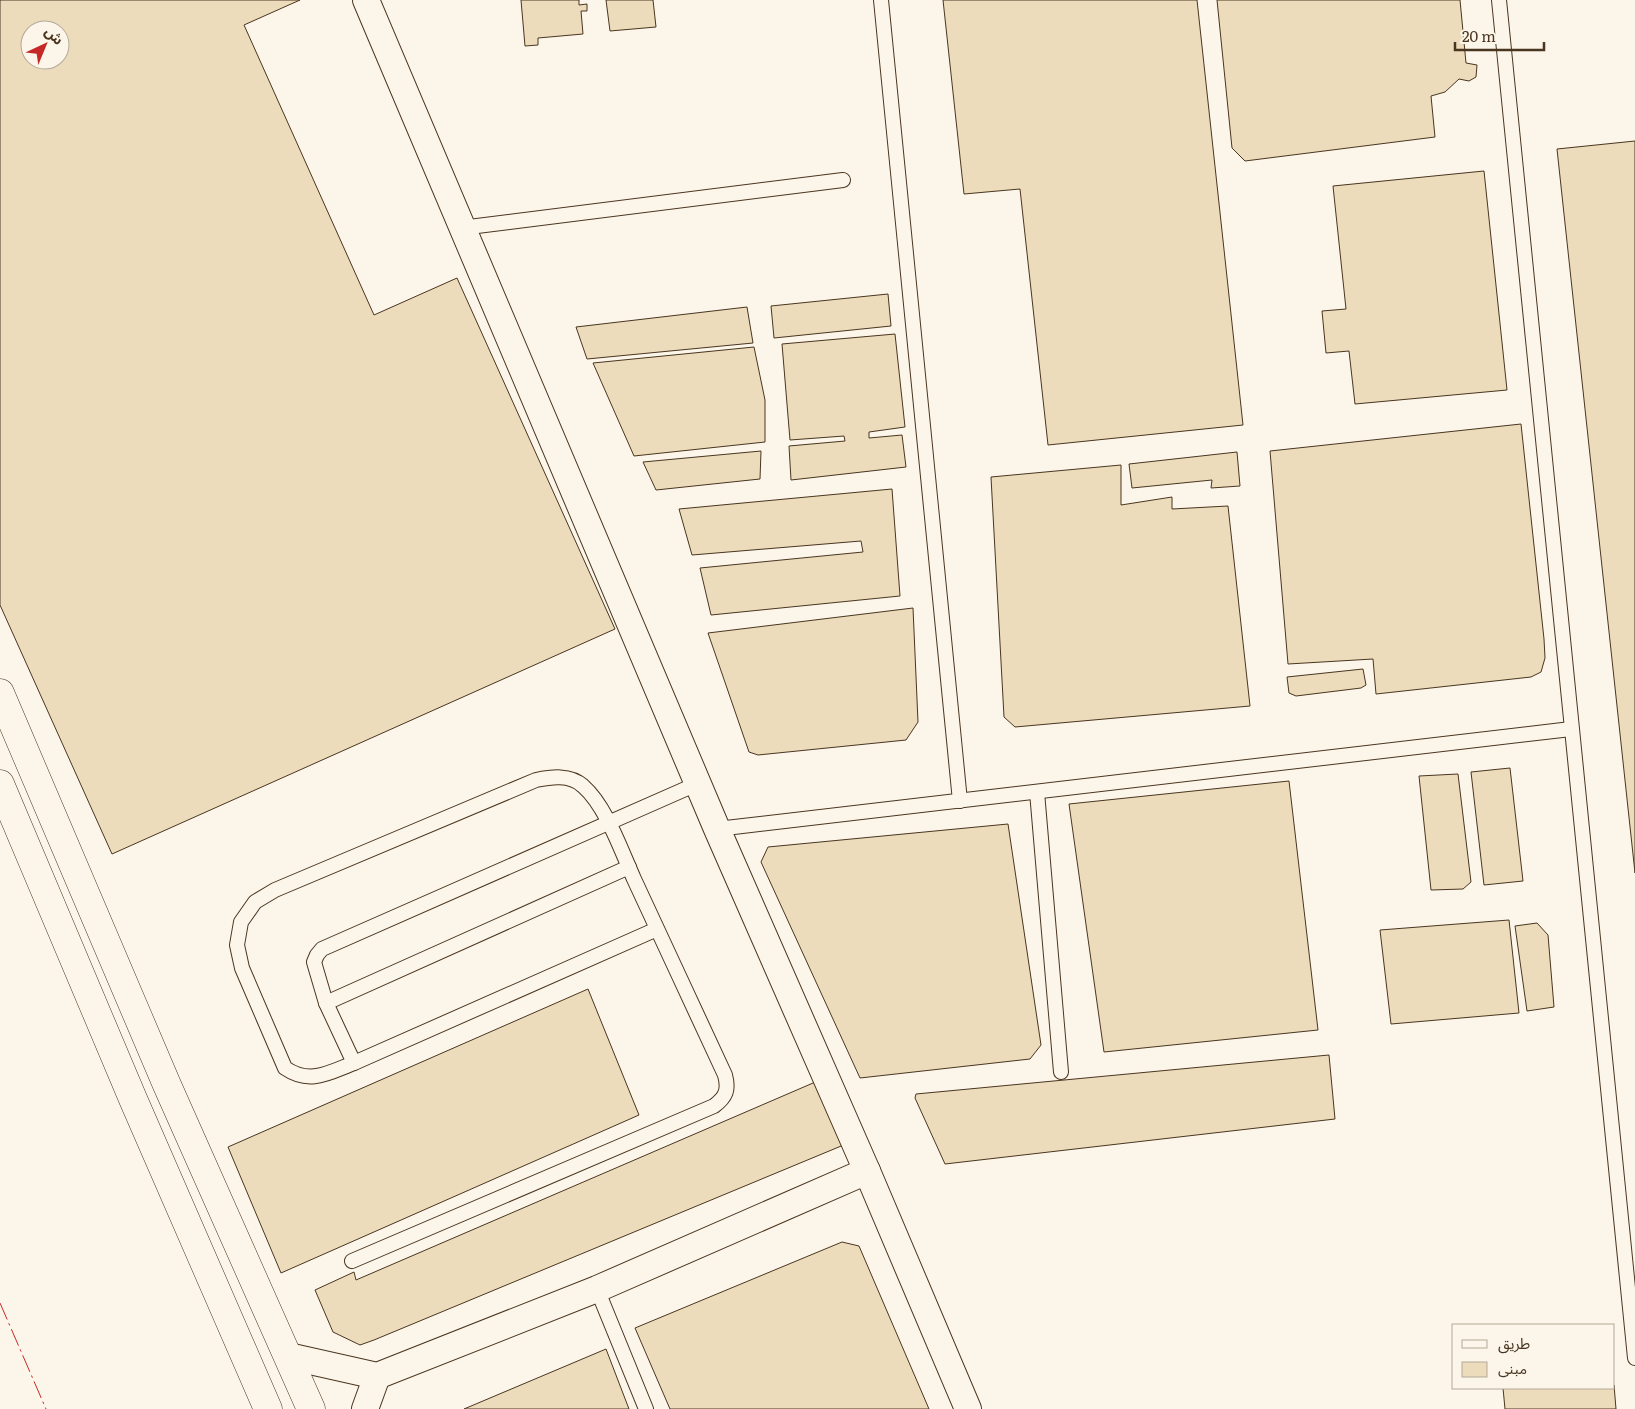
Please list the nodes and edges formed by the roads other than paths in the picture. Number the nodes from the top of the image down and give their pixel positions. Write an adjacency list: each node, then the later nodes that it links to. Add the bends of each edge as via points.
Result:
1 (366, 0): 5 (street)
2 (881, 0): 11 (lane)
3 (1499, 0): 7 (lane)
4 (843, 180): 5 (lane)
5 (461, 228): 8 (street)
6 (0, 693): 22 (street, via 167,1085)
7 (1571, 729): 10 (lane); 23 (lane)
8 (699, 783): 12 (lane); 13 (street)
9 (0, 784): 25 (street)
10 (1038, 792): 11 (lane); 18 (lane)
11 (960, 801): 13 (lane)
12 (608, 825): 14 (lane); 16 (lane, via 322,950 314,962); 17 (lane, via 592,796 581,784 568,778 536,780 275,890 255,902 242,922 237,945 242,968 285,1068 308,1078)
13 (717, 829): 19 (street)
14 (629, 868): 15 (lane); 16 (lane)
15 (657, 929): 17 (lane); 20 (lane, via 725,1075 727,1093 721,1101)
16 (326, 1003): 17 (lane)
17 (354, 1063)
18 (1061, 1072)
19 (867, 1171): 21 (street); 29 (street)
20 (352, 1261)
21 (597, 1289): 24 (street); 28 (lane)
22 (288, 1356): 24 (street); 26 (street)
23 (1635, 1358)
24 (377, 1376): 27 (street)
25 (268, 1409)
26 (311, 1409)
27 (365, 1409)
28 (646, 1409)
29 (968, 1409)

